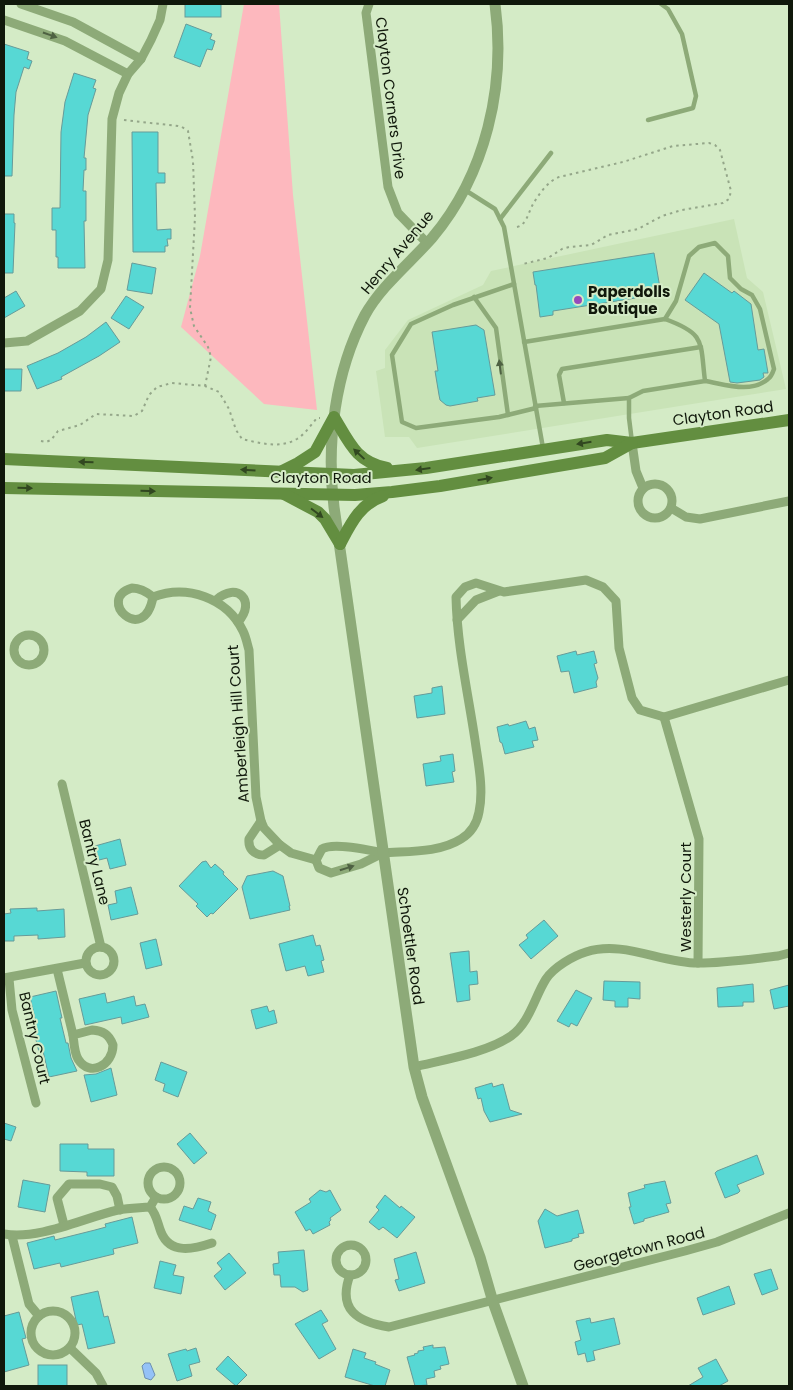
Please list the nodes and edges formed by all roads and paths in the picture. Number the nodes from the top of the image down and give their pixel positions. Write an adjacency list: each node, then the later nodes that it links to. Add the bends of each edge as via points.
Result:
1 (21, 4): 7 (street, via 73,22)
2 (163, 4): 7 (street, via 152,40)
3 (369, 4): 15 (street, Clayton Corners Drive, via 366,13 388,187 398,213)
4 (496, 4): 12 (street, Henry Avenue, via 499,28 496,91 480,154)
5 (661, 4): 10 (lane, via 668,9 682,34 696,96 693,108)
6 (4, 20): 8 (street, one-way to 8, via 65,41)
7 (141, 59): 8 (street)
8 (128, 74): 21 (street, via 112,118 108,260 101,289 80,311 27,341)
9 (124, 120): 24 (path, via 182,126 188,131 193,161 195,217 190,308 194,326 211,357)
10 (648, 120)
11 (551, 153): 13 (lane)
12 (464, 189): 13 (lane, via 494,209); 15 (street, Henry Avenue)
13 (500, 219): 17 (lane)
14 (516, 228): 16 (path, via 522,226 550,181 559,177 673,146 709,143 720,150 723,158 731,191 729,199 723,203 662,216 638,229 608,236 590,245 562,249 548,258)
15 (427, 242): 29 (street, Henry Avenue, via 366,314)
16 (523, 264)
17 (514, 284): 18 (lane); 20 (lane)
18 (474, 297): 28 (lane, one-way to 18, via 496,328); 28 (lane, via 411,324 392,355 402,422 416,428)
19 (665, 319): 20 (lane); 22 (lane, via 696,334); 23 (lane, via 676,301 688,256 699,247 715,243 728,256 730,278 752,295 760,309 774,369 769,379 756,385 731,388)
20 (524, 342): 27 (lane)
21 (4, 343)
22 (701, 346): 23 (lane); 26 (lane, via 562,369 559,375)
23 (705, 381): 25 (lane, via 642,391)
24 (205, 386): 29 (path, via 219,392 242,439 279,445 297,439 317,418); 31 (path, via 172,384 157,387 149,395 142,411 134,416 96,414 80,425 58,431 51,440)
25 (629, 398): 26 (lane); 32 (lane)
26 (564, 403): 27 (lane)
27 (536, 407): 28 (lane); 33 (lane)
28 (508, 415)
29 (328, 417): 35 (main road, via 315,452); 36 (main road, one-way to 29, via 374,466 356,454); 37 (street, Henry Avenue)
30 (789, 420): 32 (main road, Clayton Road)
31 (41, 441)
32 (632, 443): 33 (main road, Clayton Road, one-way to 33, via 607,440); 39 (street, via 636,471); 40 (main road, Clayton Road, one-way to 32, via 605,458)
33 (543, 450): 36 (main road, Clayton Road, one-way to 36)
34 (4, 459): 35 (main road, Clayton Road, one-way to 34)
35 (282, 471): 37 (main road, Clayton Road)
36 (398, 472): 37 (main road, Clayton Road)
37 (332, 474): 42 (street, Henry Avenue)
38 (4, 488): 41 (main road, Clayton Road, one-way to 41)
39 (643, 488): 44 (street, via 654,484 665,487 672,496); 44 (street, via 638,504 647,517 664,516)
40 (392, 492): 42 (main road, Clayton Road); 45 (main road, via 372,500 360,510)
41 (282, 493): 42 (main road, Clayton Road); 45 (main road, one-way to 45, via 318,512)
42 (332, 494): 45 (street, Schoettler Road)
43 (789, 501): 44 (street, via 700,519 686,517)
44 (671, 508)
45 (340, 544): 58 (street, Schoettler Road)
46 (500, 591): 49 (street, via 476,600); 49 (street, via 476,583 465,587 456,597); 54 (street, via 586,580 603,587 616,601 619,648 632,698 640,710)
47 (153, 597): 48 (street, Amberleigh Hill Court, via 174,592 194,593)
48 (216, 600): 50 (street, Amberleigh Hill Court); 50 (street, via 228,592 242,595 246,608)
49 (457, 620): 58 (street, via 481,797 475,825 460,840 434,849)
50 (238, 622): 56 (street, Amberleigh Hill Court, via 249,650)
51 (14, 654): 52 (street)
52 (4, 657)
53 (789, 680): 54 (street)
54 (664, 717): 63 (street, Westerly Court, via 699,839)
55 (62, 784): 60 (street, Bantry Lane)
56 (260, 821): 57 (street, Amberleigh Hill Court); 57 (street, via 249,839 251,850 264,855)
57 (280, 846): 59 (street, Amberleigh Hill Court, via 291,853)
58 (383, 853): 59 (street, via 364,848 329,847 322,850); 59 (street, Amberleigh Hill Court, one-way to 58, via 319,868 331,873); 67 (street, Schoettler Road)
59 (316, 860)
60 (101, 946): 62 (street, via 86,954); 62 (street, Bantry Lane, via 113,955 114,965 108,973 94,974)
61 (789, 953): 63 (street)
62 (85, 963): 64 (street)
63 (698, 963): 67 (street, via 617,949 586,952 547,978 530,1013 512,1036 495,1046)
64 (57, 969): 65 (street); 66 (street)
65 (6, 979): 68 (street, Bantry Court)
66 (73, 1035): 66 (street, via 76,1053 83,1064 100,1067 111,1058 113,1045 106,1034 92,1030)
67 (414, 1067): 77 (street, Schoettler Road)
68 (36, 1103)
69 (156, 1197): 70 (street)
70 (150, 1207): 71 (street); 75 (street, via 156,1213 165,1241 171,1246 186,1249)
71 (120, 1210): 73 (street); 73 (street, via 112,1187 69,1184 57,1198)
72 (789, 1213): 77 (street, Georgetown Road, via 717,1242)
73 (64, 1225): 74 (street)
74 (8, 1235): 78 (street, via 29,1304)
75 (212, 1243)
76 (350, 1275): 77 (street, Georgetown Road, via 345,1297 350,1310 359,1319 374,1325 390,1327)
77 (493, 1302): 81 (street, Schoettler Road)
78 (39, 1316): 79 (street, via 53,1311 71,1321 75,1335); 79 (street, via 31,1332 37,1348 53,1356)
79 (70, 1348): 80 (street, via 96,1373)
80 (103, 1386)
81 (523, 1386)

